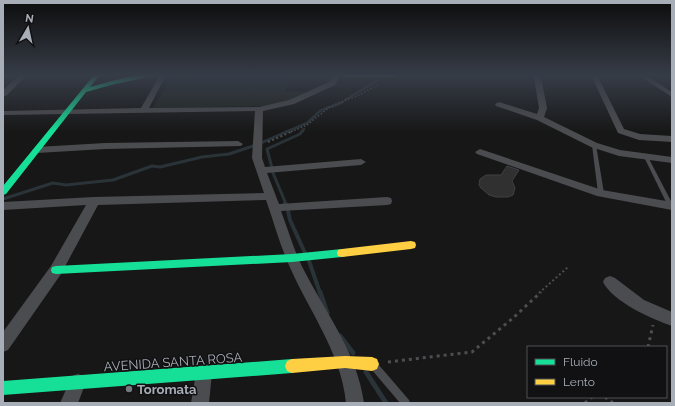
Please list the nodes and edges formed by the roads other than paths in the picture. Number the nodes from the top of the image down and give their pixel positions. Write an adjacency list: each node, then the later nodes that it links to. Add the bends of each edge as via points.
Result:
1 (75, 94): 10 (street)
2 (81, 94): 11 (street)
3 (153, 94): 9 (street)
4 (308, 94): 8 (street, via 291,102)
5 (540, 94): 13 (street, via 543,108)
6 (603, 94): 14 (street, via 621,131 639,137)
7 (499, 104): 13 (street)
8 (259, 110): 9 (street); 23 (street, via 257,158)
9 (144, 111): 11 (street)
10 (57, 112): 11 (street); 12 (street); 15 (street)
11 (68, 112): 18 (street)
12 (3, 113)
13 (540, 118): 17 (street)
14 (672, 139)
15 (32, 141)
16 (238, 144): 18 (street)
17 (594, 145): 20 (street, via 619,153); 25 (lane)
18 (37, 150): 24 (street)
19 (480, 152): 25 (street)
20 (646, 157): 21 (street); 30 (lane)
21 (672, 160)
22 (362, 162): 23 (street)
23 (262, 170): 26 (street)
24 (3, 192)
25 (601, 193): 30 (street)
26 (271, 196): 28 (street); 31 (street)
27 (387, 200): 31 (street)
28 (94, 201): 29 (street); 34 (street)
29 (3, 206)
30 (672, 206)
31 (275, 208): 33 (street)
32 (411, 245): 33 (street)
33 (292, 258): 34 (street); 38 (street)
34 (56, 270): 37 (street)
35 (610, 282): 36 (street, via 626,297 656,314)
36 (672, 319)
37 (3, 345)
38 (346, 362): 39 (street, AVENIDA SANTA ROSA); 40 (street, AVENIDA SANTA ROSA); 45 (street)
39 (372, 364): 46 (lane)
40 (204, 373): 41 (street, AVENIDA SANTA ROSA); 44 (street)
41 (78, 382): 42 (street, AVENIDA SANTA ROSA); 43 (street)
42 (3, 388)
43 (69, 403)
44 (200, 403)
45 (355, 403)
46 (406, 403)

